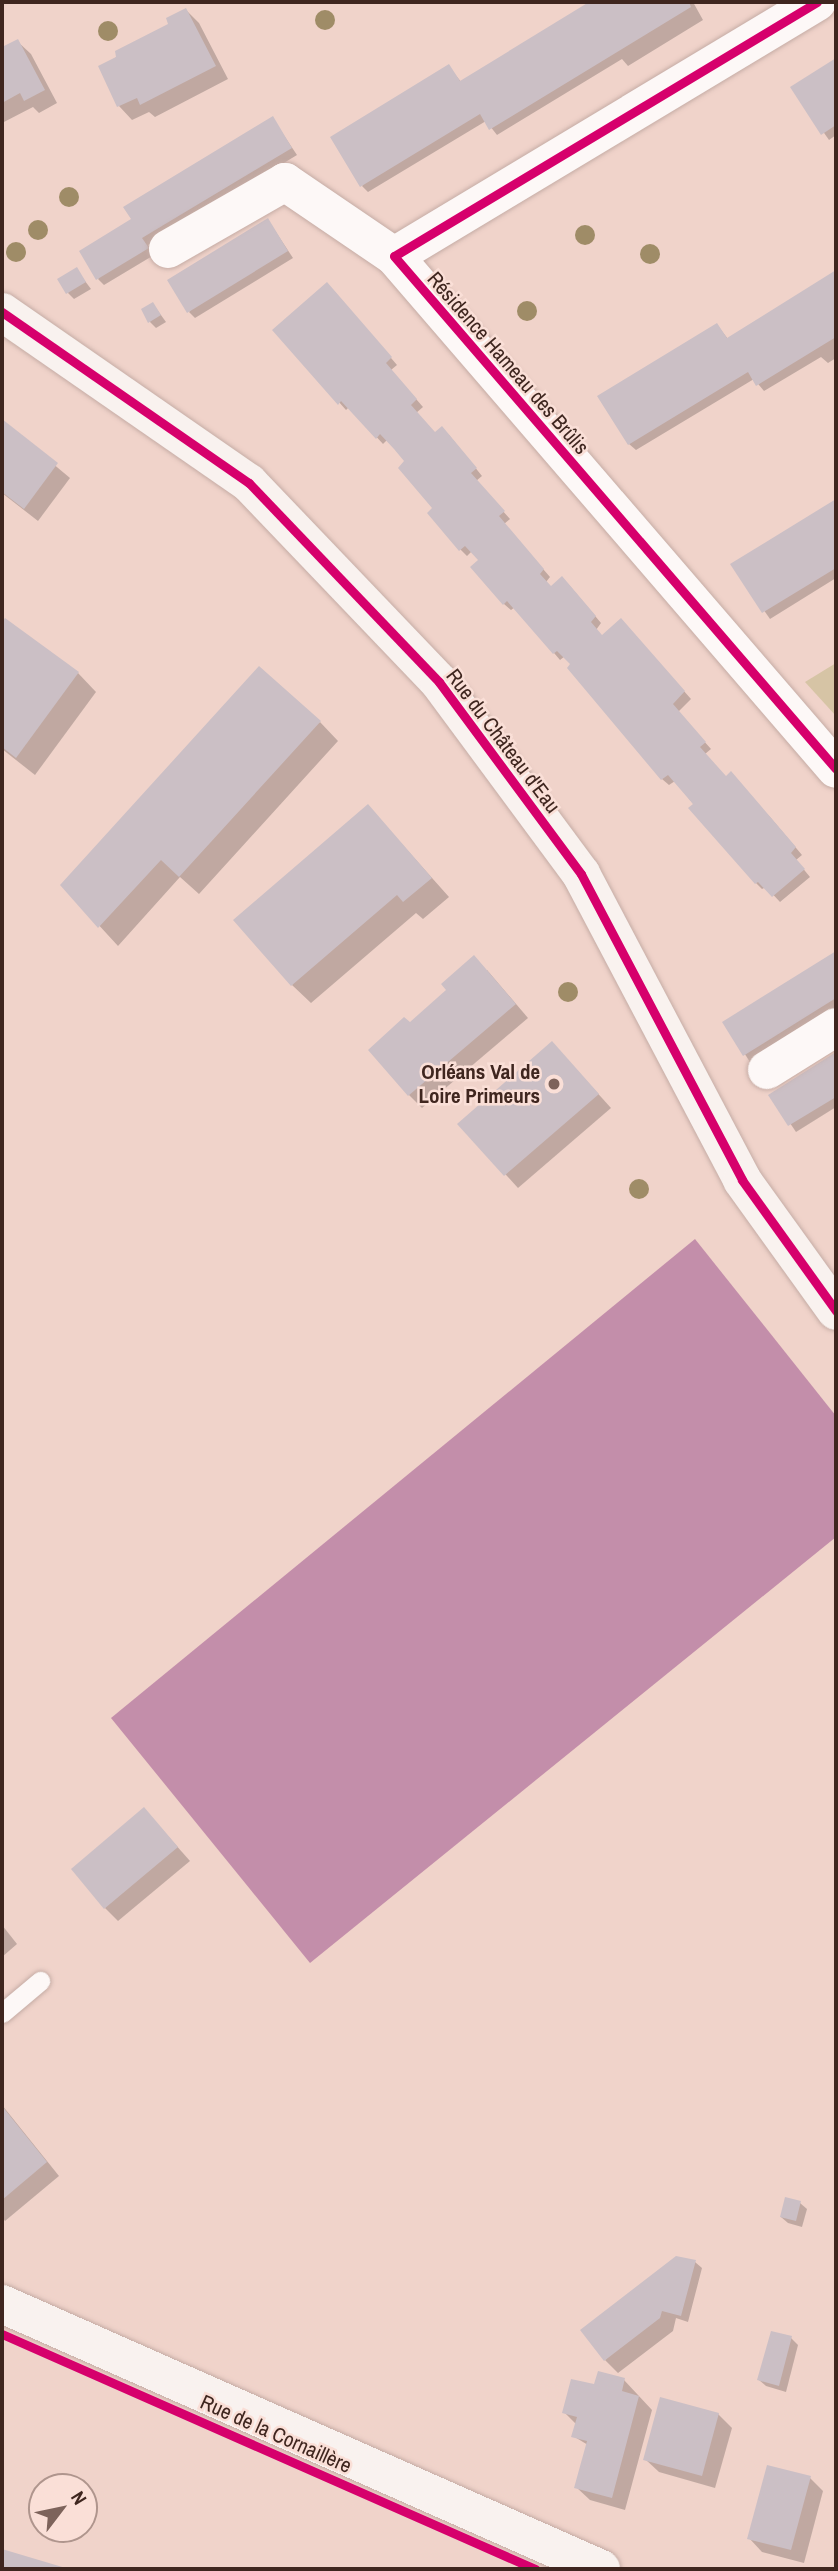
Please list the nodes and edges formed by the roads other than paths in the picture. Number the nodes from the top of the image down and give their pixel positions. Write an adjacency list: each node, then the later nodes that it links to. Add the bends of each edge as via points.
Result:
1 (817, 2): 3 (street)
2 (168, 249): 3 (street, Résidence Hameau des Brûlis, via 285,183)
3 (394, 257): 5 (street, Résidence Hameau des Brûlis)
4 (2, 312): 8 (street, Rue du Château d'Eau, via 249,483 439,682 581,874 742,1180)
5 (836, 769)
6 (836, 1027): 7 (street)
7 (766, 1070)
8 (836, 1311)
9 (40, 1981): 10 (lane)
10 (2, 2013)
11 (2, 2304): 12 (street, Rue de la Cornaillère)
12 (601, 2569)

